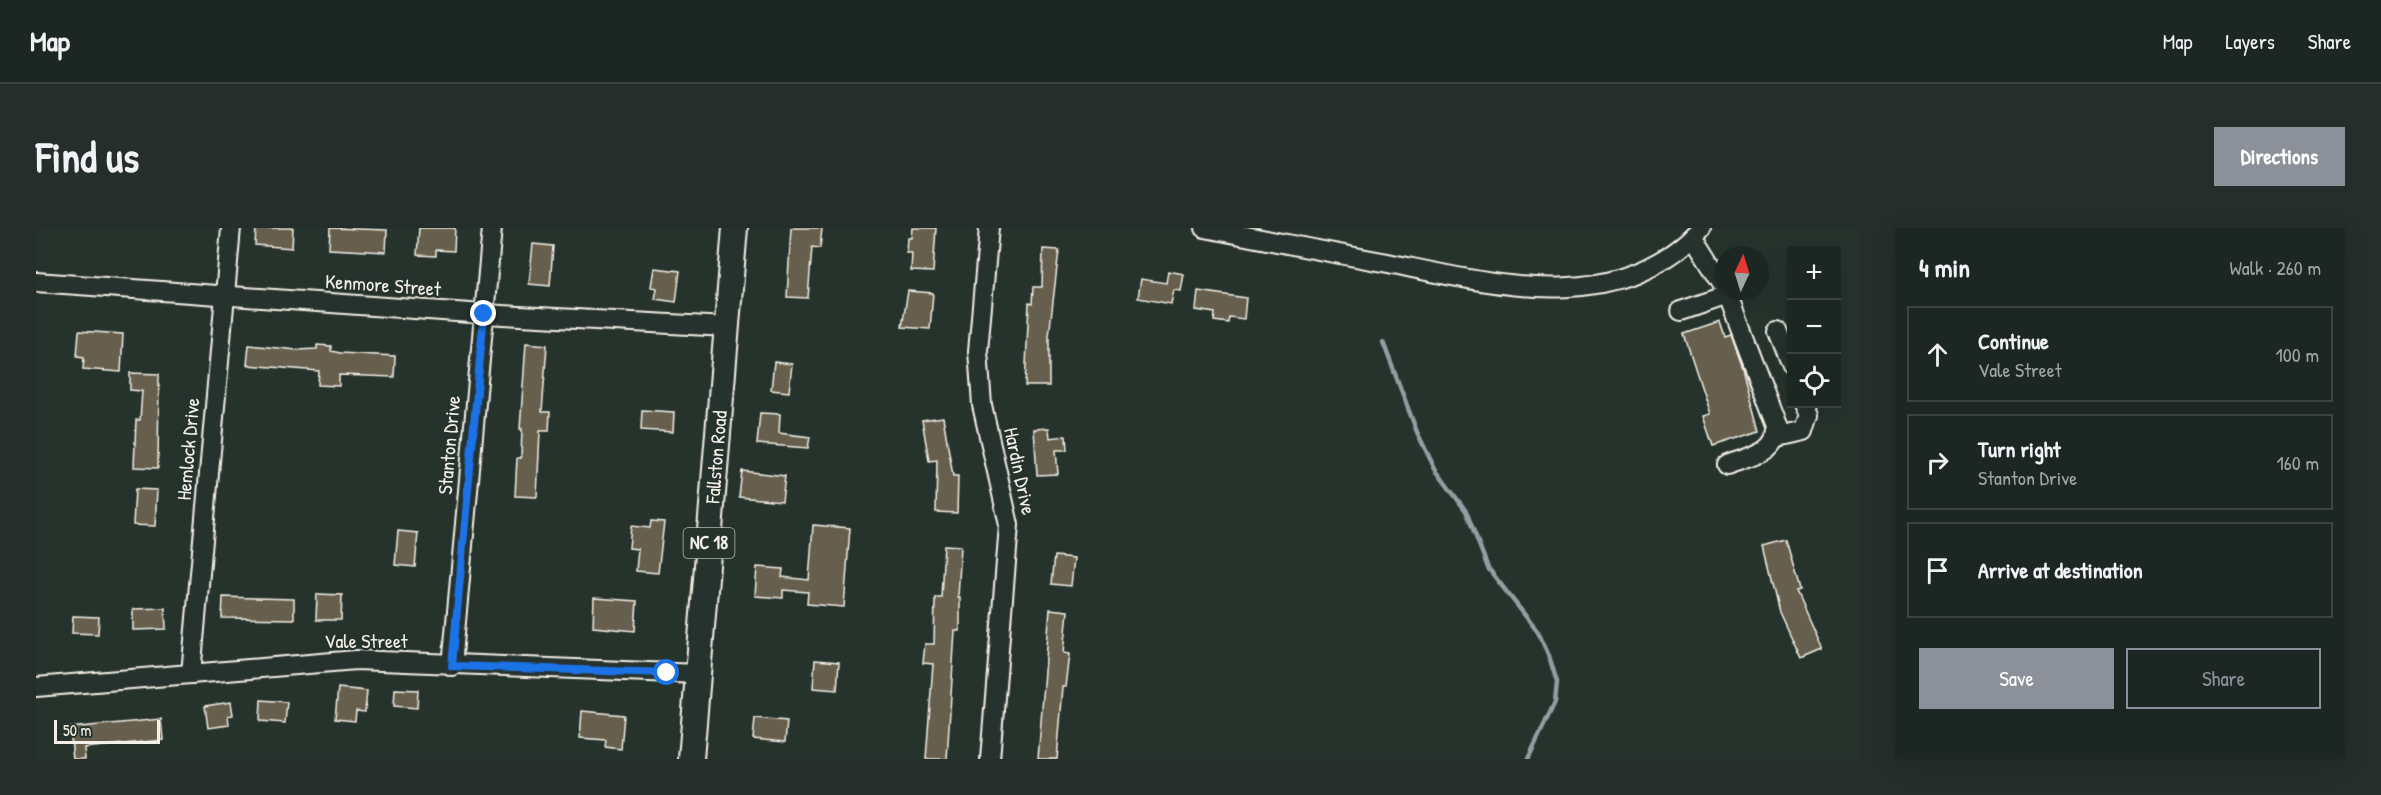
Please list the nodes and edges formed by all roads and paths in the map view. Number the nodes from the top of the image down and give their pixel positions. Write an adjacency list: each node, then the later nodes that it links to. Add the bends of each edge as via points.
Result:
1 (231, 228): 9 (street, Hemlock Drive)
2 (492, 228): 13 (street, Stanton Drive)
3 (735, 228): 14 (main road, Fallston Road / NC 18)
4 (989, 228): 25 (street, Hardin Drive, via 978,351 982,405 1009,525)
5 (1205, 228): 6 (street, via 1481,282 1533,287 1574,287 1631,276 1660,262)
6 (1697, 232): 7 (street)
7 (1715, 269)
8 (36, 282): 9 (street, Kenmore Street)
9 (225, 296): 13 (street, Kenmore Street); 21 (street, Hemlock Drive)
10 (1715, 296): 12 (street)
11 (1729, 300): 18 (street)
12 (1681, 311)
13 (484, 314): 14 (street, Kenmore Street); 20 (street, Stanton Drive)
14 (727, 327): 22 (main road, Fallston Road / NC 18)
15 (1778, 331): 16 (street)
16 (1787, 357)
17 (1806, 408): 18 (street, via 1809,415 1804,431)
18 (1778, 437): 19 (street, via 1771,448)
19 (1727, 465)
20 (452, 666): 21 (street, Vale Street, via 356,660); 22 (street, Vale Street)
21 (191, 674): 23 (street, Vale Street)
22 (698, 674): 24 (main road, Fallston Road / NC 18)
23 (36, 687)
24 (691, 759)
25 (990, 759)

